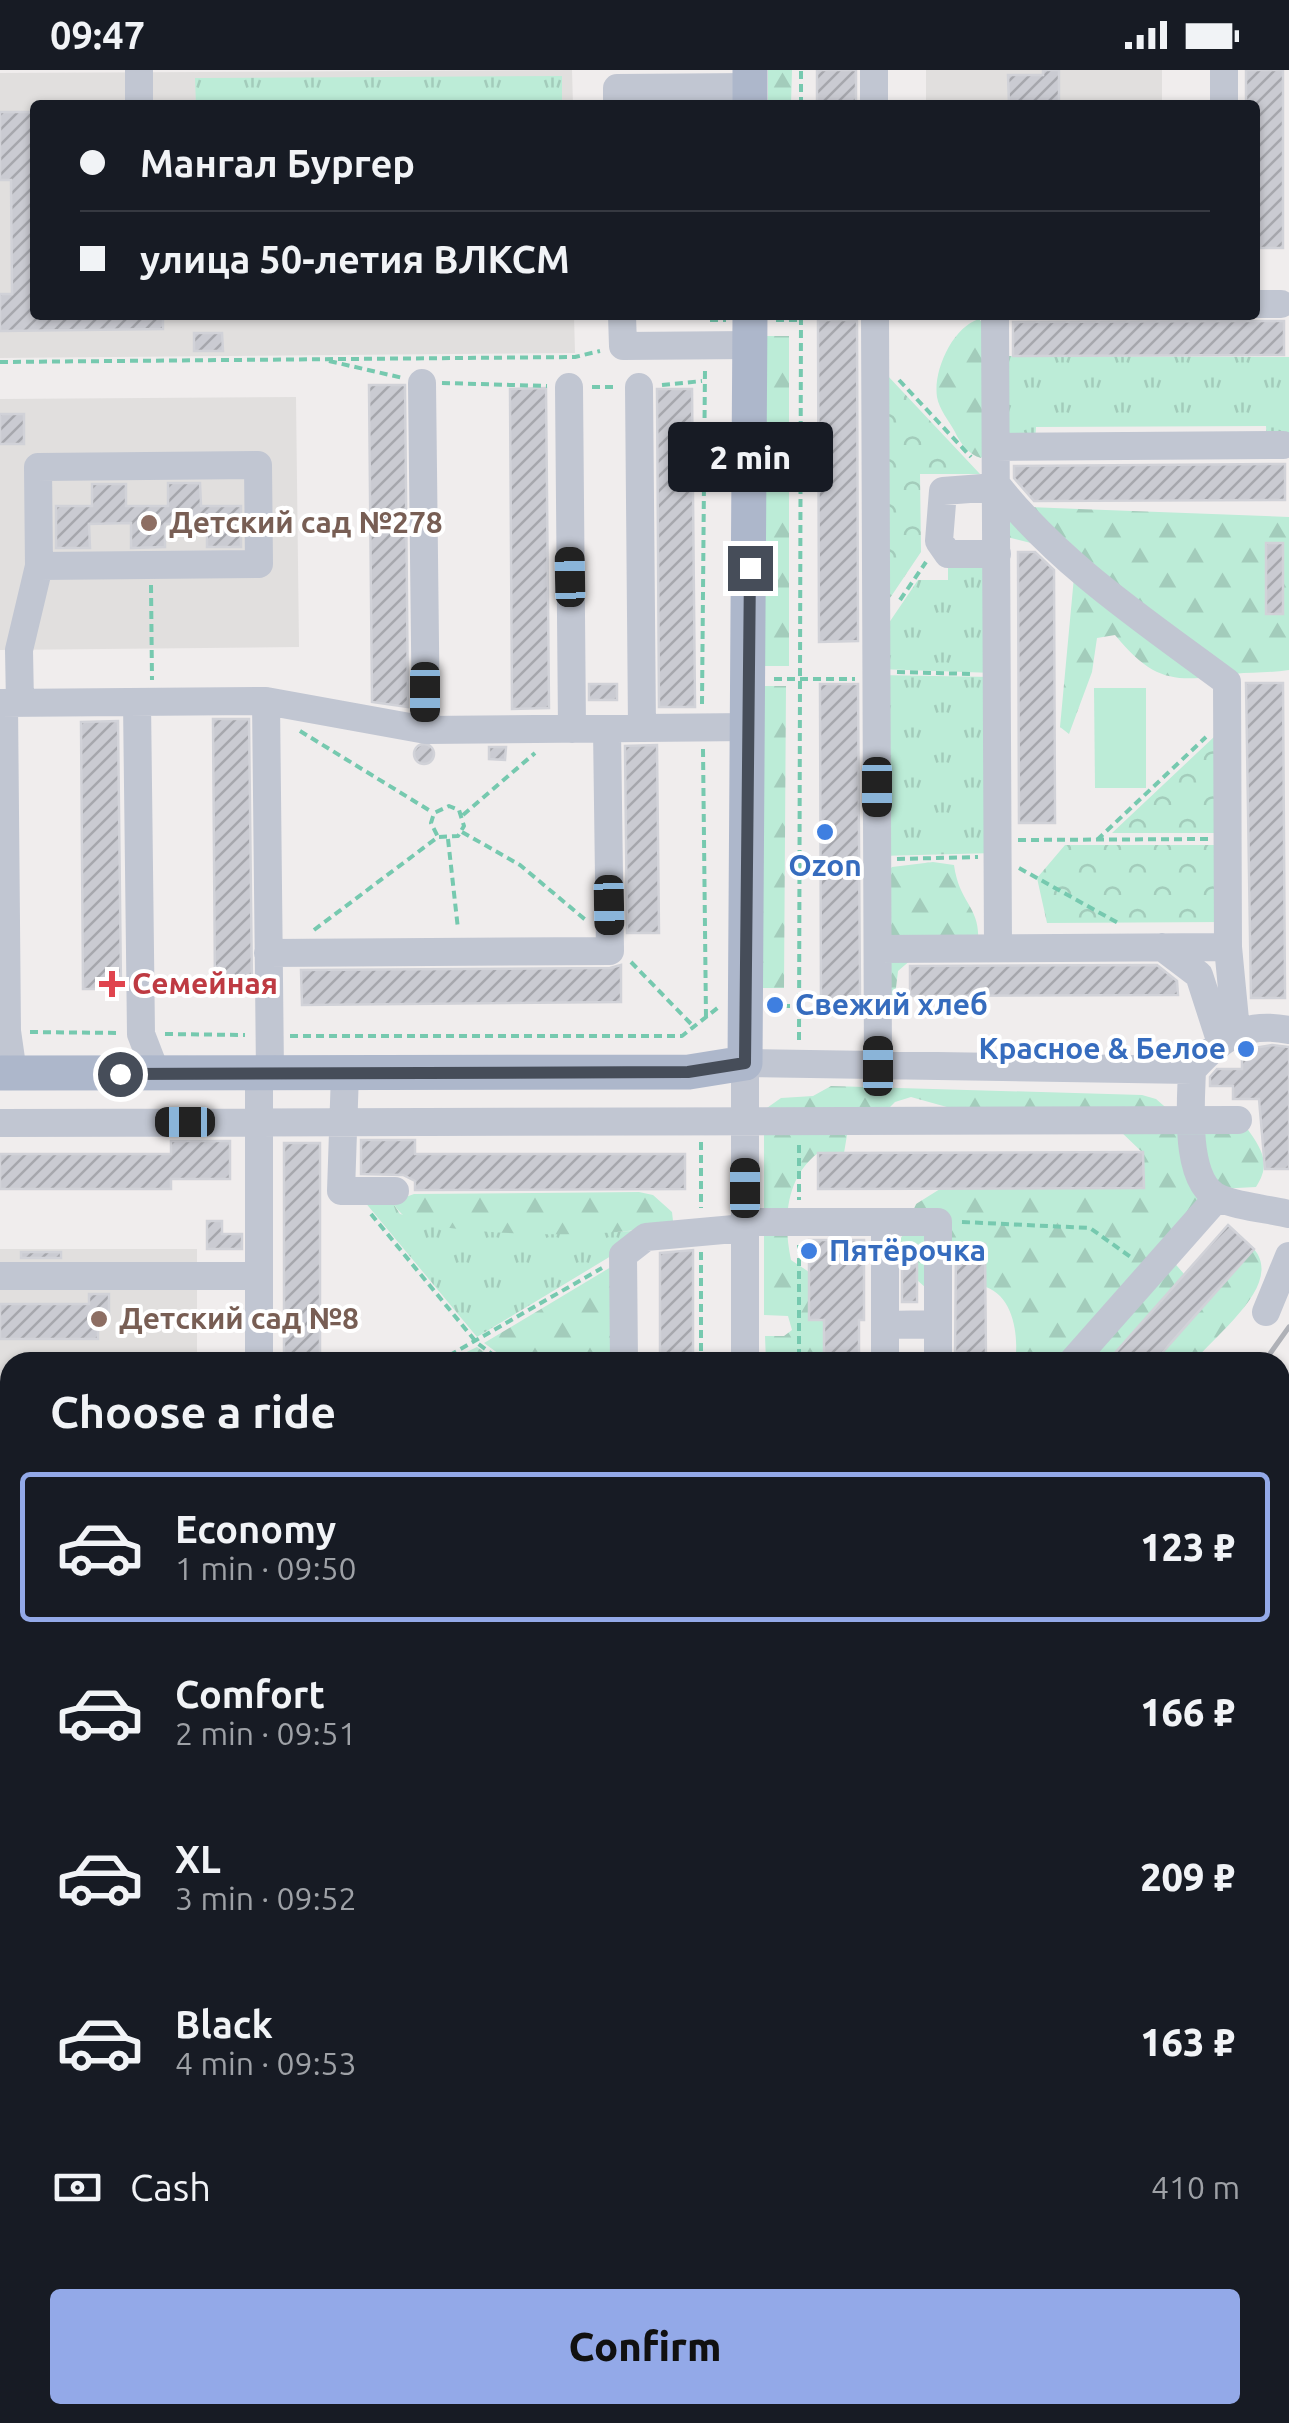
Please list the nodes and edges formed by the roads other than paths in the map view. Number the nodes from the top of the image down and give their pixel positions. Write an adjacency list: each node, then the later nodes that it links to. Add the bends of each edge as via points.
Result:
1 (138, 70): 5 (street)
2 (874, 70): 7 (street)
3 (1224, 70): 8 (street)
4 (750, 87): 6 (street, via 617,88)
5 (139, 100)
6 (617, 100)
7 (874, 100)
8 (1224, 100)
9 (622, 320): 12 (street, via 623,346)
10 (875, 320): 31 (street)
11 (996, 320): 17 (street)
12 (750, 330): 24 (main road)
13 (422, 383): 28 (street)
14 (569, 386): 27 (street)
15 (639, 386): 26 (street)
16 (1282, 445): 17 (street)
17 (996, 446): 18 (street)
18 (996, 485): 19 (street); 19 (street, via 943,491 940,542 948,554); 30 (street, via 1075,568 1227,682)
19 (997, 554): 32 (street)
20 (38, 566): 20 (street, via 38,467 258,465 259,564); 23 (street)
21 (266, 701): 22 (street); 28 (street); 33 (street)
22 (145, 702): 23 (street); 42 (street, via 140,1034)
23 (8, 703): 41 (street)
24 (749, 727): 26 (street); 36 (main road)
25 (607, 728): 26 (street); 27 (street); 33 (street, via 610,951)
26 (642, 728)
27 (568, 729): 28 (street)
28 (426, 730)
29 (1162, 947): 30 (street); 32 (street); 35 (street, via 1199,975)
30 (1228, 947): 35 (street)
31 (878, 948): 32 (street); 37 (street)
32 (998, 948)
33 (276, 953): 39 (street)
34 (1286, 1027): 35 (street)
35 (1228, 1035): 38 (street)
36 (745, 1063): 37 (street); 40 (main road, via 688,1072); 45 (street)
37 (878, 1066): 38 (street)
38 (1192, 1070): 43 (street)
39 (264, 1073): 40 (main road); 42 (main road); 47 (street)
40 (345, 1073): 48 (street)
41 (6, 1074): 42 (main road)
42 (156, 1074)
43 (1191, 1120): 44 (street); 45 (street); 50 (street, via 1196,1170)
44 (1238, 1120)
45 (745, 1121): 48 (street); 53 (street)
46 (0, 1122): 47 (street)
47 (259, 1122): 48 (street); 56 (street)
48 (341, 1122): 49 (street, via 341,1192)
49 (395, 1192)
50 (1217, 1198): 51 (street); 65 (street)
51 (1289, 1214)
52 (885, 1222): 53 (street); 58 (street, via 938,1222); 59 (street)
53 (745, 1225): 61 (street, via 646,1238 623,1256); 62 (street)
54 (1289, 1256): 57 (street)
55 (0, 1276): 56 (street)
56 (259, 1276): 60 (street)
57 (1266, 1312)
58 (938, 1324): 59 (street); 64 (street)
59 (885, 1325): 63 (street)
60 (258, 1352)
61 (624, 1352)
62 (745, 1352)
63 (885, 1352)
64 (938, 1352)
65 (1081, 1352)

